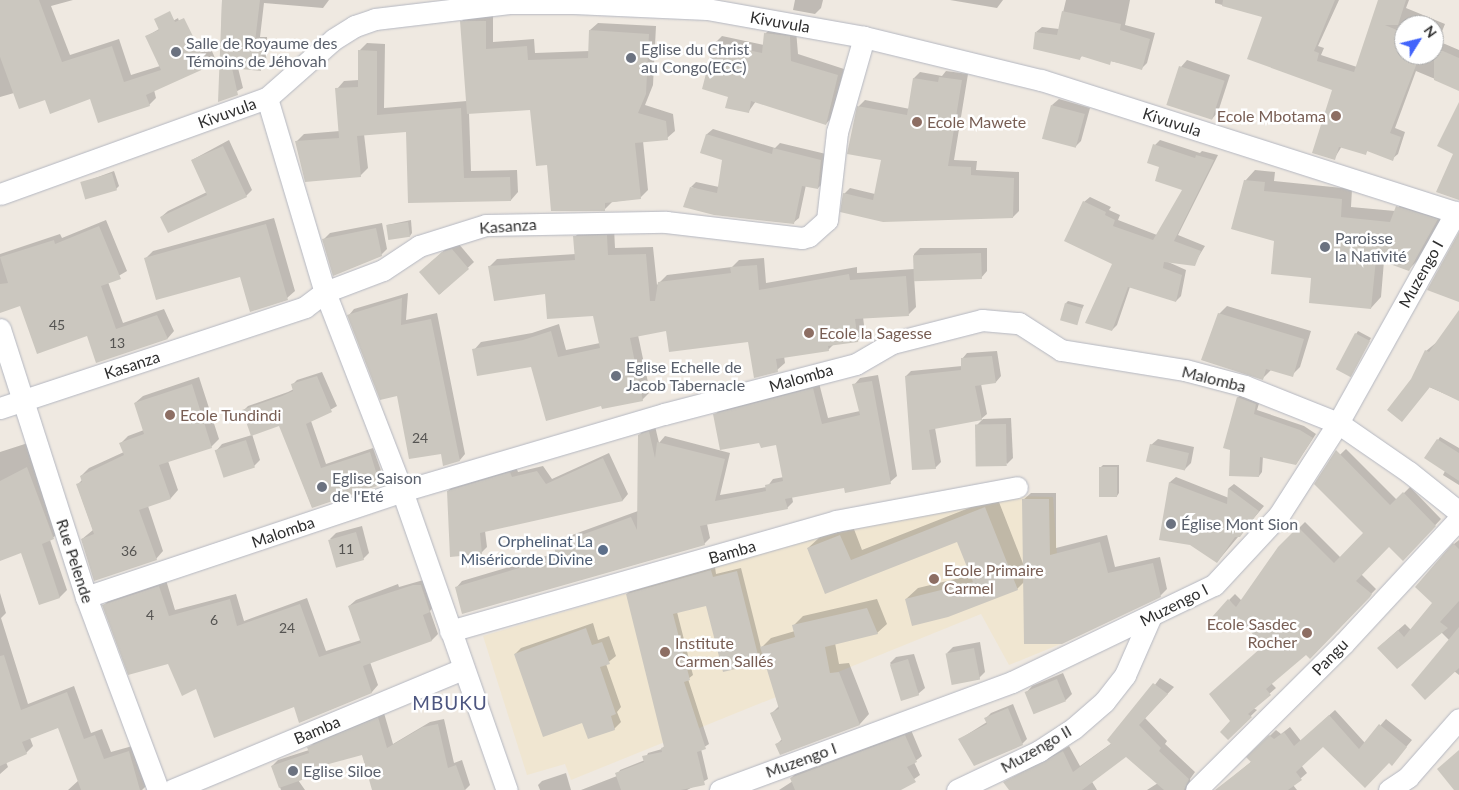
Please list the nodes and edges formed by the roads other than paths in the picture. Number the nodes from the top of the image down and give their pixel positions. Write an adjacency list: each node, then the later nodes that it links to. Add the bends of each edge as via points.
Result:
1 (573, 1): 2 (street, Kivuvula, via 707,9); 3 (street, Kivuvula, via 509,4 368,21 334,39)
2 (864, 38): 5 (street, Kivuvula, via 1041,80); 6 (street, Kasanza, via 837,132 827,220 810,236 802,238 666,222 486,225 419,246 383,270)
3 (267, 98): 4 (street, Kivuvula); 6 (street)
4 (0, 194)
5 (1457, 212): 10 (street, Muzengo I)
6 (325, 292): 8 (street, Kasanza, via 305,308); 12 (street)
7 (0, 329): 8 (street, Rue Pelende)
8 (25, 400): 9 (street, Kasanza); 15 (street, Rue Pelende)
9 (0, 408)
10 (1338, 423): 12 (street, Malomba, via 1246,386 1184,370 1061,350 1018,323 982,320 892,343 856,364 664,414); 13 (street, Malomba, via 1409,472); 16 (street, Muzengo I, via 1279,515 1214,585)
11 (1017, 487): 17 (street, Bamba, via 836,521)
12 (402, 491): 15 (street, Malomba); 17 (street)
13 (1459, 512)
14 (1459, 519): 25 (street, Pangu, via 1344,643)
15 (86, 597): 20 (street, Rue Pelende)
16 (1150, 618): 23 (street, Muzengo I, via 1012,682); 24 (street, Muzengo II, via 1125,675 1104,702 1074,728 1039,751)
17 (450, 631): 18 (street)
18 (462, 669): 21 (street, Bamba); 22 (street)
19 (1459, 719): 26 (street, via 1408,776)
20 (158, 790)
21 (172, 790)
22 (507, 790)
23 (720, 790)
24 (957, 790)
25 (1196, 790)
26 (1388, 790)

